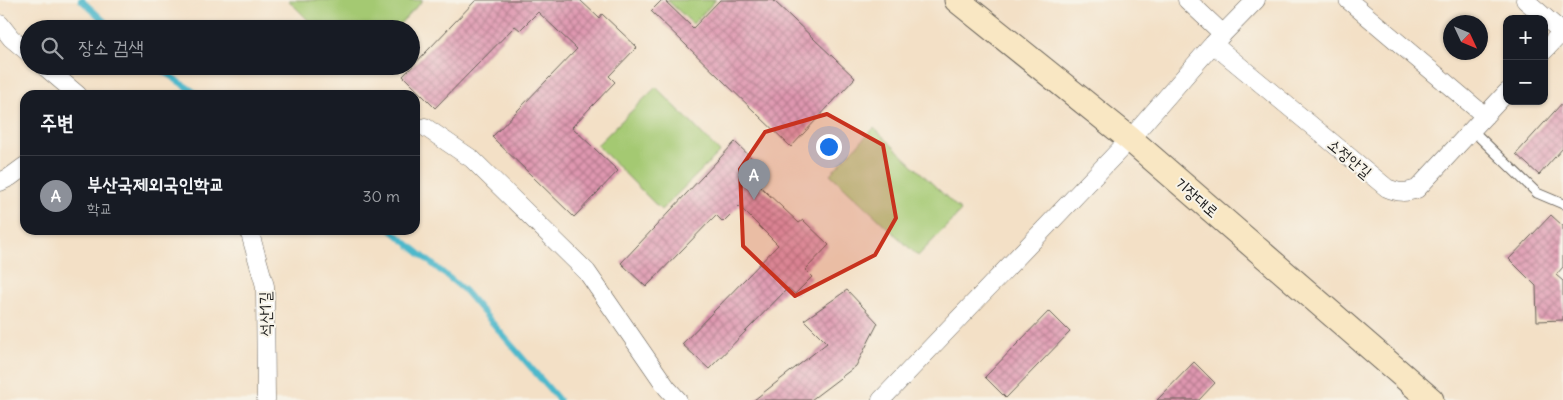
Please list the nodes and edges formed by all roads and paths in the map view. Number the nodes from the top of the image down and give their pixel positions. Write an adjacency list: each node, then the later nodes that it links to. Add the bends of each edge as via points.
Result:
1 (957, 0): 17 (main road, 기장대로)
2 (1186, 0): 8 (street, 소정안길)
3 (1256, 0): 8 (street)
4 (1348, 0): 14 (street)
5 (1525, 0): 7 (street)
6 (0, 24): 9 (street)
7 (1563, 31): 10 (street)
8 (1218, 39): 16 (street, 소정안길, via 1387,188 1396,192 1418,189); 17 (street)
9 (20, 46)
10 (1548, 47)
11 (54, 75): 12 (street)
12 (70, 90)
13 (1503, 96): 14 (street, 소정안길)
14 (1485, 116): 16 (street, 소정안길)
15 (425, 127): 23 (street, via 472,159 587,272)
16 (1472, 130): 20 (lane, via 1537,193)
17 (1130, 139): 24 (street); 25 (main road, 기장대로)
18 (20, 170): 19 (street)
19 (0, 182)
20 (1563, 204)
21 (250, 235): 22 (street, 석산1길, via 264,286)
22 (266, 400)
23 (678, 400)
24 (881, 400)
25 (1432, 400)

